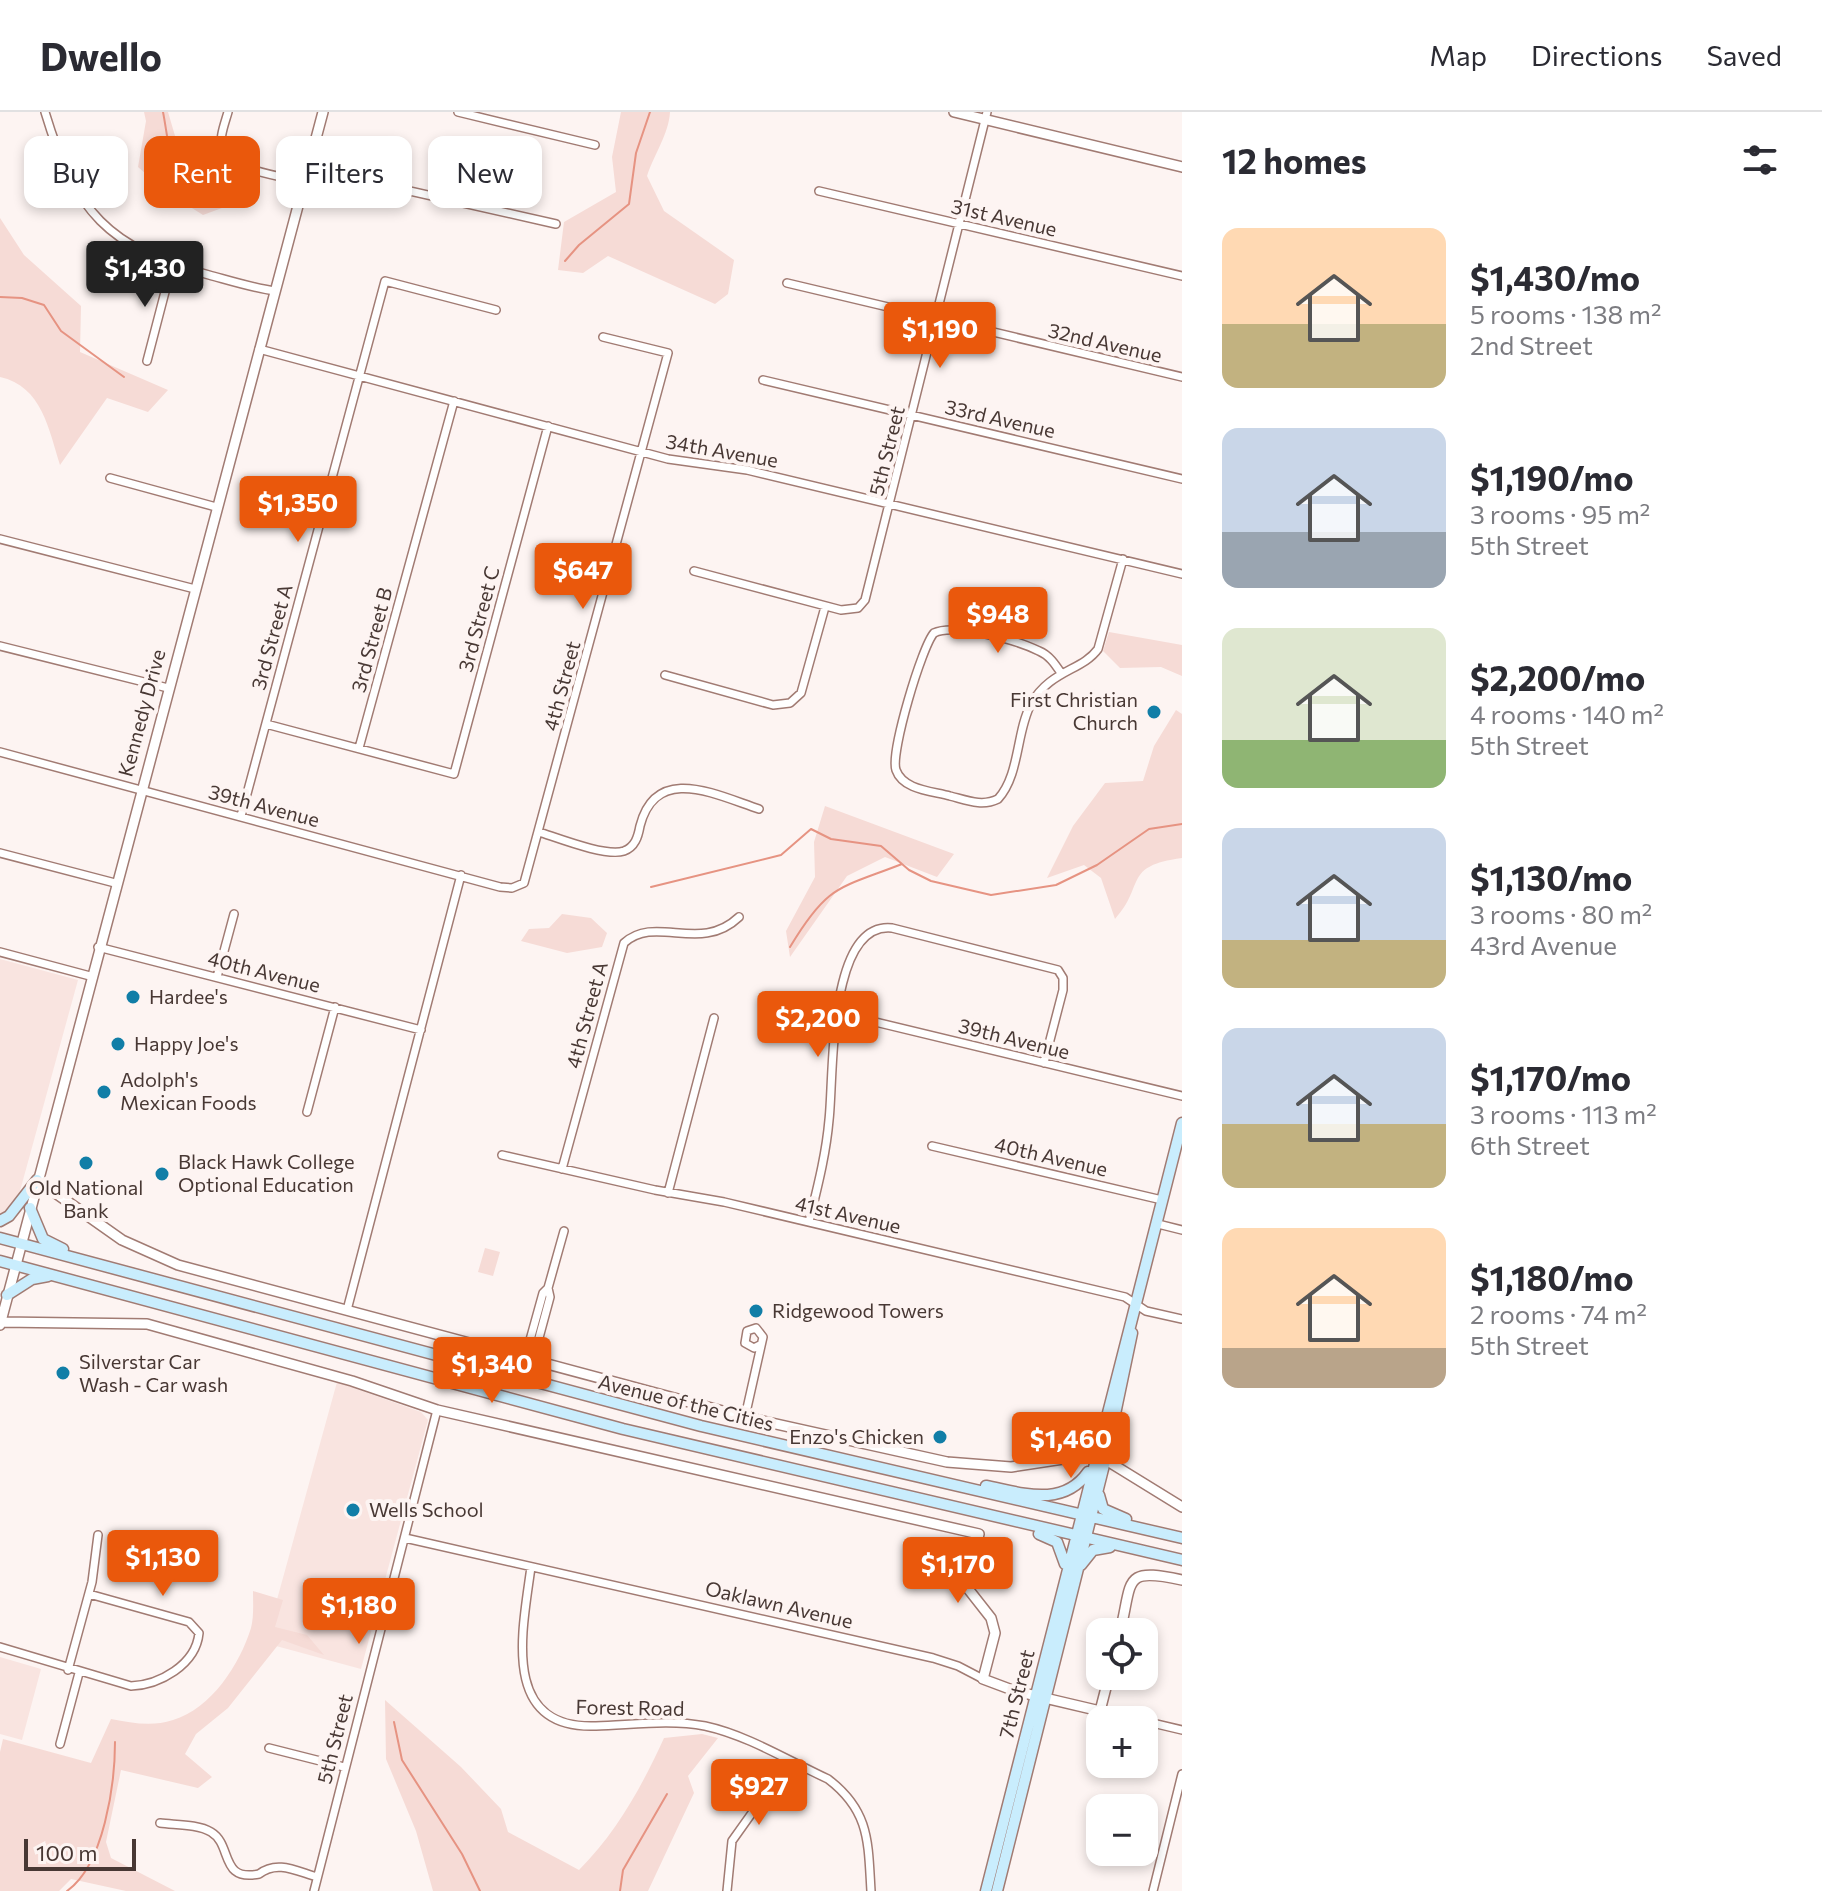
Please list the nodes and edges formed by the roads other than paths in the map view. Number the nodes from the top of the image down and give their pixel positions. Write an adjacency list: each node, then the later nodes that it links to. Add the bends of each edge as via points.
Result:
1 (45, 112): 16 (street, via 73,183 101,224 131,247)
2 (228, 112): 10 (street, via 223,150 243,166)
3 (323, 112): 7 (street, Kennedy Drive)
4 (458, 112): 8 (street)
5 (954, 112): 6 (street)
6 (986, 116): 9 (street); 15 (street, 5th Street)
7 (317, 136)
8 (595, 145)
9 (1182, 167)
10 (276, 175)
11 (412, 191): 14 (street)
12 (819, 191): 15 (street, 31st Avenue)
13 (297, 208): 19 (street, Kennedy Drive)
14 (556, 224)
15 (959, 224): 17 (street, 31st Avenue); 21 (street, 5th Street)
16 (172, 265): 19 (street); 24 (street)
17 (1182, 276)
18 (787, 283): 21 (street, 32nd Avenue)
19 (275, 291): 23 (street, Kennedy Drive)
20 (496, 310): 25 (street, 3rd Street A, via 385,281)
21 (937, 319): 26 (street, 32nd Avenue); 29 (street, 5th Street)
22 (603, 337): 31 (street, 4th Street, via 668,353)
23 (259, 349): 25 (street, 34th Avenue); 35 (street, Kennedy Drive)
24 (147, 361)
25 (359, 377): 28 (street, 34th Avenue); 46 (street, 3rd Street A)
26 (1182, 377)
27 (763, 380): 29 (street, 33rd Avenue)
28 (454, 401): 30 (street, 34th Avenue); 47 (street, 3rd Street B)
29 (913, 415): 33 (street, 33rd Avenue); 34 (street, 5th Street)
30 (548, 426): 31 (street, 34th Avenue); 47 (street, 3rd Street C, via 454,774)
31 (641, 452): 34 (street, 34th Avenue, via 747,470); 52 (street, 4th Street)
32 (110, 478): 35 (street)
33 (1182, 479)
34 (890, 504): 37 (street, 34th Avenue); 41 (street, 5th Street, via 868,595 858,608)
35 (216, 507): 40 (street, Kennedy Drive)
36 (0, 539): 40 (street)
37 (1123, 559): 39 (street, 34th Avenue); 43 (street, via 1098,649)
38 (694, 571): 41 (street)
39 (1182, 574)
40 (195, 589): 45 (street, Kennedy Drive)
41 (825, 607): 44 (street, via 801,693 794,701 773,705)
42 (0, 646): 45 (street)
43 (1061, 673): 43 (street, via 1032,703 998,799 976,802 919,788 906,783 896,770 896,751 922,654 934,633 955,628 1032,648 1049,657)
44 (665, 675)
45 (168, 688): 49 (street, Kennedy Drive)
46 (266, 724): 47 (street); 51 (street, 3rd Street A)
47 (359, 748)
48 (0, 752): 49 (street, 39th Avenue)
49 (141, 788): 51 (street, 39th Avenue); 55 (street, Kennedy Drive)
50 (759, 809): 52 (street, via 672,788 647,804 636,841 624,851)
51 (241, 816): 54 (street, 39th Avenue)
52 (539, 832): 56 (street, 4th Street)
53 (0, 853): 55 (street)
54 (461, 875): 56 (street, 39th Avenue, via 507,888); 66 (street)
55 (115, 883): 59 (street, Kennedy Drive)
56 (520, 885)
57 (234, 914): 62 (street)
58 (739, 917): 74 (street, 4th Street A, via 713,934 648,933 624,943)
59 (98, 947): 61 (street, Kennedy Drive); 62 (street, 40th Avenue)
60 (0, 952): 61 (street)
61 (90, 976): 75 (street, Kennedy Drive)
62 (217, 977): 63 (street, 40th Avenue)
63 (335, 1007): 66 (street, 40th Avenue); 69 (street)
64 (838, 1013): 67 (street, 39th Avenue); 67 (street, via 848,963 878,928 1032,961 1061,973 1063,990); 80 (street, via 828,1134)
65 (714, 1018): 76 (street)
66 (421, 1030): 92 (street)
67 (1044, 1063): 68 (street, 39th Avenue)
68 (1182, 1096)
69 (307, 1112)
70 (1182, 1123): 71 (main road, 7th Street)
71 (1180, 1138): 77 (main road, 7th Street)
72 (932, 1146): 77 (street, 40th Avenue)
73 (502, 1155): 74 (street, 41st Avenue)
74 (562, 1169): 76 (street, 41st Avenue)
75 (37, 1180): 78 (street, Kennedy Drive); 79 (main road); 92 (street, Avenue of the Cities, via 149,1254)
76 (668, 1193): 80 (street, 41st Avenue)
77 (1162, 1200): 81 (main road, 7th Street)
78 (30, 1208): 85 (street, Kennedy Drive); 89 (main road, via 51,1245)
79 (0, 1221)
80 (809, 1222): 91 (street, 41st Avenue, via 1125,1297)
81 (1158, 1224): 82 (street); 91 (main road, 7th Street)
82 (1182, 1230)
83 (564, 1231): 96 (street)
84 (0, 1238): 85 (main road, Avenue of the Cities)
85 (20, 1244): 87 (street, Kennedy Drive); 89 (main road, Avenue of the Cities)
86 (0, 1261): 87 (main road, Avenue of the Cities)
87 (15, 1265): 88 (main road, Avenue of the Cities); 90 (street, Kennedy Drive)
88 (56, 1276): 90 (main road, via 32,1279); 102 (main road, Avenue of the Cities, via 623,1429)
89 (202, 1293): 100 (main road, Avenue of the Cities, via 648,1413)
90 (4, 1294): 94 (street, Kennedy Drive)
91 (1137, 1305): 93 (street, 41st Avenue); 99 (main road, 7th Street, via 1132,1345)
92 (347, 1310): 96 (street, Avenue of the Cities)
93 (1182, 1319)
94 (0, 1324): 97 (street, via 147,1324)
95 (760, 1345): 98 (street)
96 (529, 1359): 98 (street, Avenue of the Cities)
97 (437, 1410): 108 (street, 5th Street); 120 (street, via 979,1534 969,1585 995,1633)
98 (745, 1417): 99 (street, Avenue of the Cities, via 979,1468)
99 (1098, 1458): 100 (main road, via 1077,1486 1049,1496); 101 (main road, 7th Street); 103 (street); 104 (main road, 7th Street)
100 (887, 1470): 104 (main road, Avenue of the Cities)
101 (1098, 1484): 104 (main road, 7th Street); 106 (main road, via 1099,1502 1111,1514)
102 (941, 1505): 107 (main road, Avenue of the Cities); 112 (main road, via 1049,1537 1063,1552)
103 (1182, 1507)
104 (1085, 1516): 106 (main road, Avenue of the Cities); 107 (main road, 7th Street)
105 (98, 1535): 115 (street)
106 (1182, 1535)
107 (1079, 1537): 109 (main road, Avenue of the Cities); 112 (main road, 7th Street); 114 (main road, 7th Street)
108 (405, 1538): 111 (street, Oaklawn Avenue); 128 (street, 5th Street)
109 (1128, 1548): 110 (main road, Avenue of the Cities); 114 (main road, via 1107,1547 1088,1554)
110 (1182, 1560)
111 (531, 1567): 120 (street, Oaklawn Avenue, via 933,1658); 127 (street, Forest Road, via 521,1654 527,1688 542,1710 579,1726 706,1726)
112 (1065, 1572): 121 (main road, 7th Street)
113 (1182, 1580): 116 (street, via 1149,1573 1134,1581)
114 (1072, 1593): 121 (main road, 7th Street)
115 (89, 1594): 118 (street); 119 (street, via 189,1622 198,1639 178,1668 150,1684 131,1686)
116 (1124, 1618)
117 (0, 1647): 118 (street)
118 (68, 1670): 119 (street)
119 (79, 1673): 125 (street)
120 (983, 1679): 121 (street, Oaklawn Avenue)
121 (1040, 1697): 122 (street, Oaklawn Avenue); 135 (main road, 7th Street); 136 (main road, 7th Street)
122 (1086, 1708)
123 (1158, 1724): 124 (street, Oaklawn Avenue)
124 (1182, 1730)
125 (60, 1744)
126 (269, 1748): 128 (street)
127 (789, 1761): 133 (street, via 735,1834); 134 (street, Forest Road, via 828,1779 857,1808 867,1836)
128 (344, 1767): 131 (street, 5th Street)
129 (1182, 1774): 137 (street)
130 (160, 1823): 131 (street, via 208,1830 221,1842 230,1866 242,1874 279,1866)
131 (317, 1877): 132 (street, 5th Street)
132 (314, 1891)
133 (727, 1891)
134 (871, 1891)
135 (986, 1891)
136 (997, 1891)
137 (1153, 1891)

